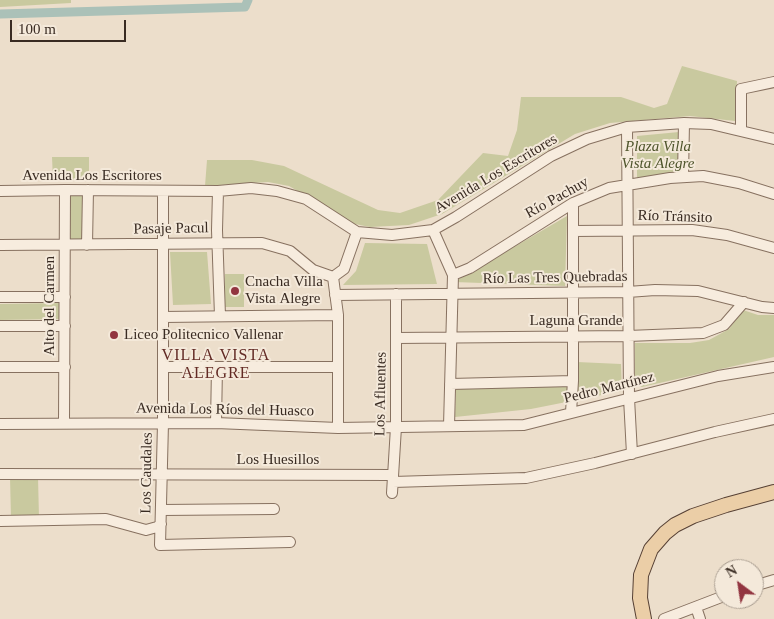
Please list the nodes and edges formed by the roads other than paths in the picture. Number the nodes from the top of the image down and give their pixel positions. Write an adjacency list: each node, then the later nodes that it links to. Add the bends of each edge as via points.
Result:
1 (774, 82): 4 (street, via 741,89)
2 (684, 123): 3 (street, Avenida Los Escritores); 4 (street, Avenida Los Escritores); 6 (street)
3 (627, 127): 7 (street); 15 (street, Avenida Los Escritores, via 587,139 551,156)
4 (741, 130): 5 (street, Avenida Los Escritores)
5 (774, 139)
6 (683, 176): 7 (street, Río Pachuy); 13 (street, Río Pachuy, via 739,183)
7 (627, 186): 14 (street, Río Pachuy, via 609,188); 16 (street)
8 (65, 190): 9 (street, Avenida Los Escritores); 10 (street, Avenida Los Escritores); 22 (street, Alto del Carmen)
9 (88, 190): 11 (street, Avenida Los Escritores); 23 (street)
10 (0, 191)
11 (163, 191): 12 (street, Avenida Los Escritores); 20 (street, Los Caudales)
12 (218, 191): 18 (street, Avenida Los Escritores, via 251,188 306,198); 19 (street)
13 (774, 194)
14 (573, 203): 17 (street); 25 (street, Río Pachuy, via 470,268)
15 (433, 230): 18 (street, Avenida Los Escritores, via 392,235); 25 (street)
16 (628, 230): 17 (street, Río Tránsito); 24 (street, Río Tránsito, via 692,230 727,235); 27 (street)
17 (573, 231): 28 (street)
18 (358, 232): 26 (street, via 344,269)
19 (217, 243): 20 (street, Pasaje Pacul); 26 (street, Pasaje Pacul, via 262,243 290,251 313,270); 37 (street)
20 (163, 244): 23 (street, Pasaje Pacul); 38 (street, Los Caudales)
21 (0, 245): 22 (street, Pasaje Pacul)
22 (65, 245): 23 (street, Pasaje Pacul); 33 (street, Alto del Carmen)
23 (87, 245)
24 (774, 248)
25 (453, 274): 30 (street)
26 (333, 277): 31 (street)
27 (628, 292): 28 (street, Río Las Tres Quebradas); 34 (street, Río Las Tres Quebradas, via 698,291); 42 (street)
28 (573, 293): 30 (street, Río Las Tres Quebradas); 41 (street)
29 (396, 294): 30 (street, Río Las Tres Quebradas); 31 (street, Río Las Tres Quebradas); 44 (street, Los Afluentes)
30 (452, 294): 43 (street)
31 (335, 295): 36 (street)
32 (0, 297): 33 (street)
33 (65, 297): 40 (street, Alto del Carmen)
34 (744, 302): 35 (street, Río Las Tres Quebradas); 42 (street, Laguna Grande, via 724,325 703,333)
35 (774, 308)
36 (338, 315): 37 (street); 46 (street)
37 (220, 316): 38 (street)
38 (163, 317): 48 (street, Los Caudales)
39 (0, 326): 40 (street)
40 (65, 326): 45 (street, Alto del Carmen)
41 (573, 336): 42 (street, Laguna Grande); 43 (street, Laguna Grande); 51 (street)
42 (628, 336): 53 (street)
43 (452, 337): 44 (street, Laguna Grande); 52 (street)
44 (396, 338): 61 (street, Los Afluentes)
45 (64, 366): 47 (street); 56 (street, Alto del Carmen)
46 (337, 366): 49 (street); 62 (street)
47 (0, 367)
48 (163, 367): 49 (street); 57 (street, Los Caudales)
49 (217, 367): 58 (street)
50 (774, 367): 53 (street, Pedro Martínez, via 718,376)
51 (573, 381): 52 (street); 54 (street)
52 (450, 384): 60 (street)
53 (629, 398): 54 (street, Pedro Martínez); 63 (street)
54 (571, 412): 60 (street, Pedro Martínez, via 524,425)
55 (774, 419): 63 (street, Los Huesillos)
56 (64, 423): 57 (street, Avenida Los Ríos del Huasco); 59 (street, Avenida Los Ríos del Huasco)
57 (164, 423): 58 (street, Avenida Los Ríos del Huasco); 65 (street, Los Caudales)
58 (216, 423): 62 (street, Avenida Los Ríos del Huasco)
59 (0, 424)
60 (449, 426): 61 (street, Avenida Los Ríos del Huasco)
61 (396, 427): 62 (street, Avenida Los Ríos del Huasco); 66 (street, Los Afluentes)
62 (338, 428)
63 (632, 454): 66 (street, Los Huesillos, via 526,478)
64 (0, 474): 65 (street, Los Huesillos)
65 (162, 475): 66 (street, Los Huesillos); 70 (street, Los Caudales)
66 (393, 478): 68 (street, Los Afluentes)
67 (774, 492): 76 (main road, via 693,516 666,532 651,549 641,575 640,598)
68 (392, 493)
69 (274, 509): 70 (street)
70 (162, 510): 72 (street, Los Caudales)
71 (0, 521): 72 (street, via 106,519 146,530)
72 (161, 524): 73 (street, Los Caudales, via 160,545)
73 (290, 542)
74 (714, 600): 75 (street)
75 (696, 607): 77 (street); 78 (street)
76 (644, 619)
77 (664, 619)
78 (700, 619)

